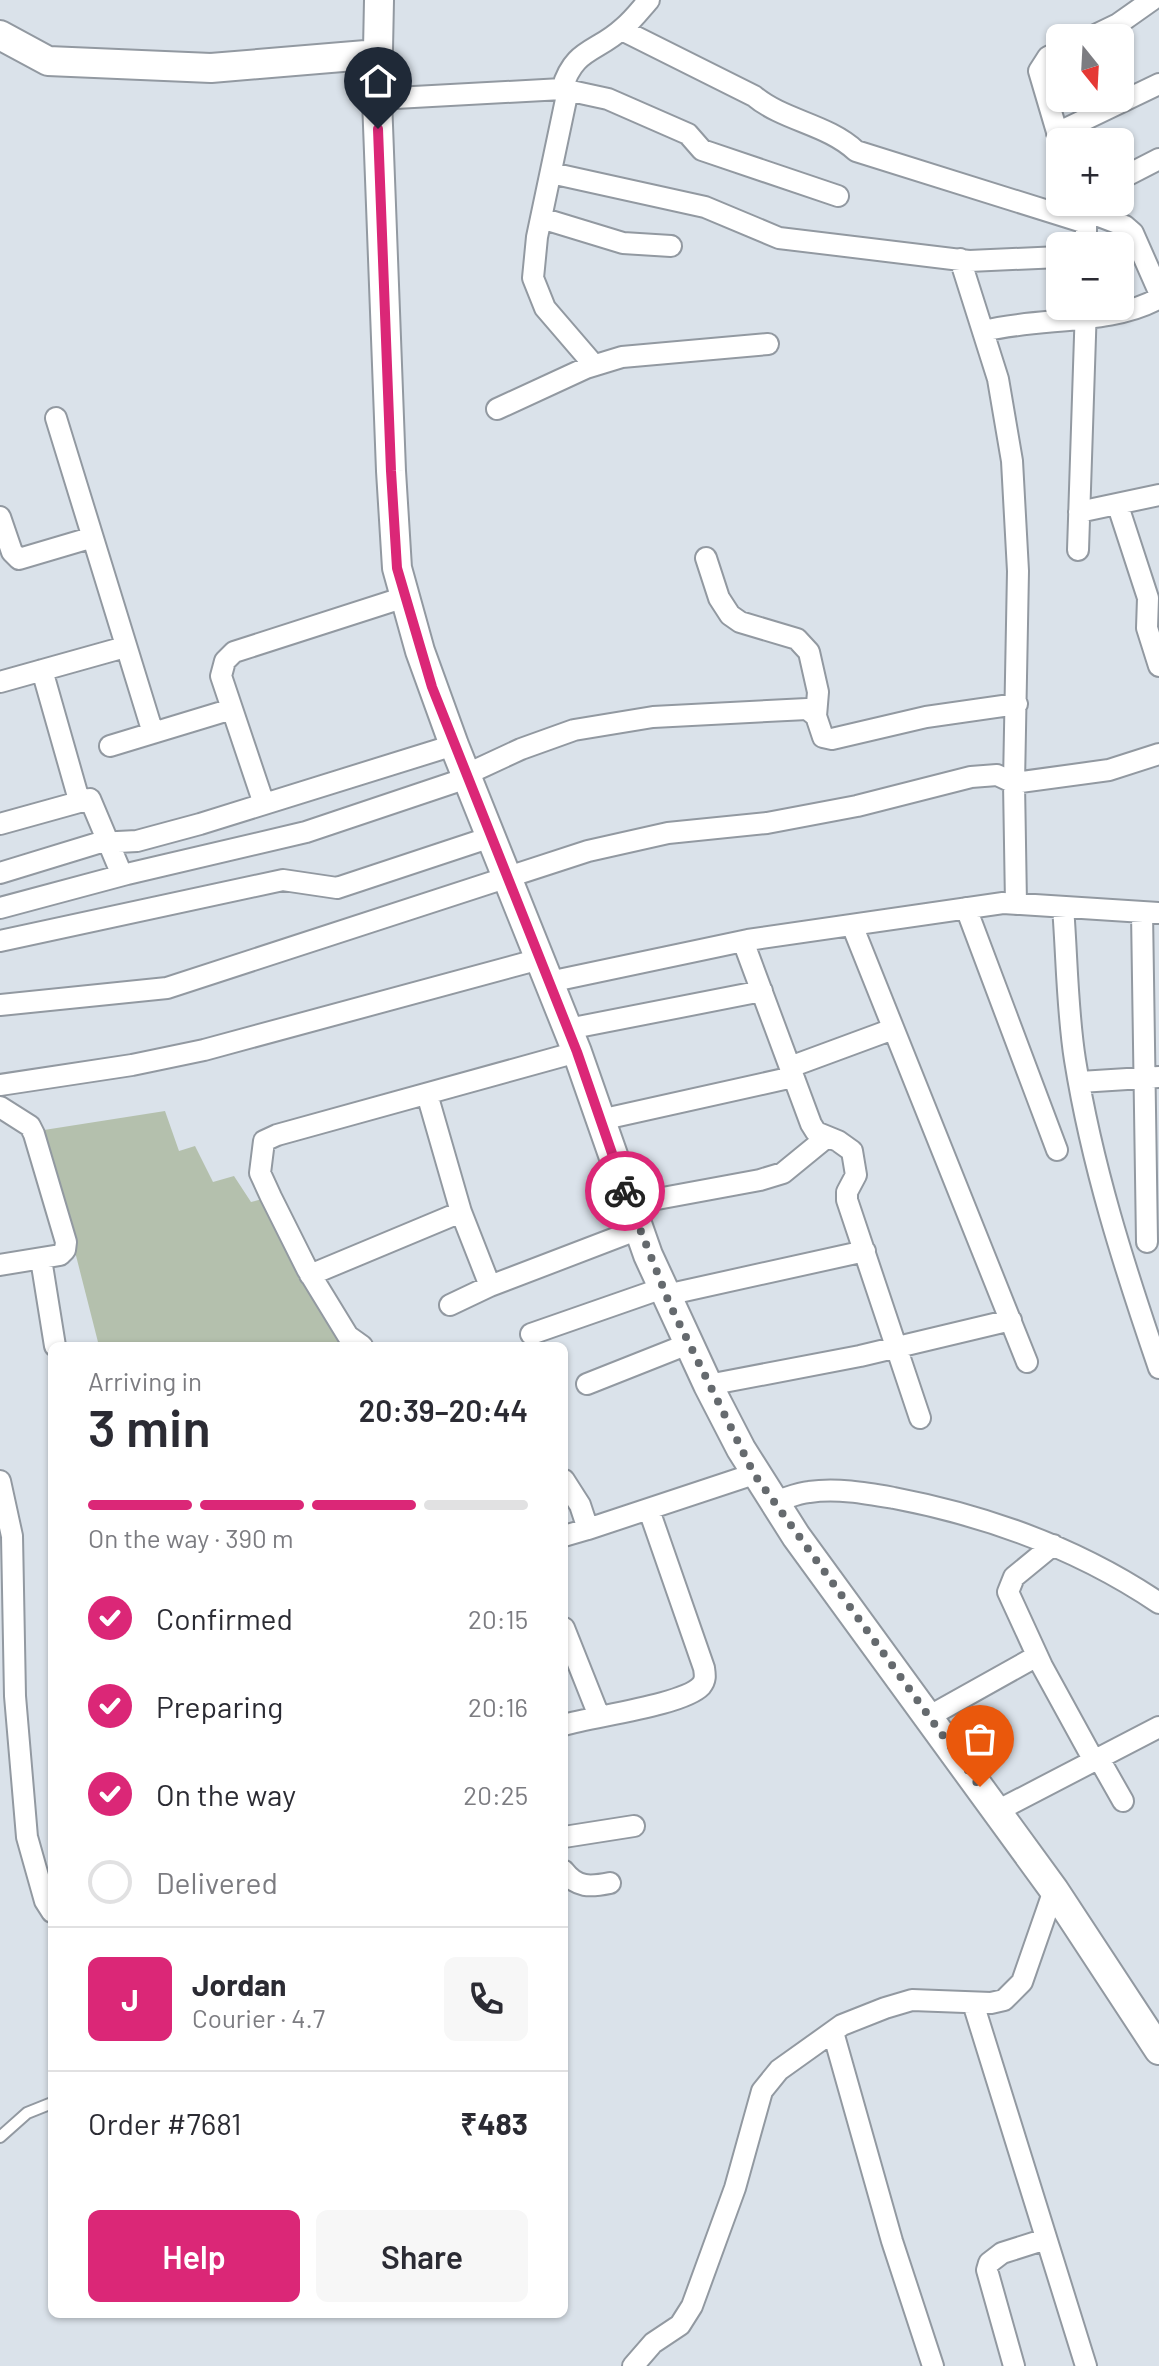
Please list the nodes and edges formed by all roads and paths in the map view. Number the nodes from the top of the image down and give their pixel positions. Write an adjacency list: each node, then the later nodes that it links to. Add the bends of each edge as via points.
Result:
1 (379, 0): 7 (main road)
2 (649, 0): 5 (street)
3 (1152, 0): 4 (street)
4 (1118, 24)
5 (622, 30): 10 (street, via 575,60); 18 (street, via 768,107 844,140 856,151)
6 (0, 35): 7 (main road, via 48,61 211,68)
7 (378, 54): 12 (main road)
8 (1046, 60): 11 (street, via 1039,71)
9 (1159, 84): 13 (street)
10 (565, 89): 12 (street); 16 (street); 17 (street, via 608,99 688,134 702,150)
11 (1046, 94)
12 (377, 99): 42 (main road, via 391,471 397,568)
13 (1076, 128)
14 (1159, 159): 15 (street)
15 (1134, 172)
16 (551, 173): 20 (street); 23 (street, via 705,207 779,238)
17 (838, 196)
18 (1046, 199)
19 (1103, 216): 24 (street, via 1133,233)
20 (541, 218): 21 (street, via 623,243); 31 (street, via 533,278 545,308)
21 (671, 246)
22 (1046, 257): 23 (street)
23 (960, 259): 29 (street)
24 (1159, 292)
25 (1159, 298): 26 (street)
26 (1134, 310)
27 (1046, 318): 29 (street)
28 (1086, 320): 36 (street)
29 (984, 331): 47 (street, via 1012,461)
30 (768, 344): 31 (street, via 622,357)
31 (594, 365): 32 (street)
32 (497, 409)
33 (56, 418): 38 (street)
34 (1159, 495): 35 (street)
35 (1118, 506): 36 (street); 41 (street)
36 (1079, 512): 39 (street)
37 (0, 517): 38 (street, via 19,559)
38 (90, 538): 43 (street)
39 (1078, 550)
40 (706, 558): 49 (street, via 730,615 797,639 809,652 818,692)
41 (1150, 575): 44 (street, via 1147,628)
42 (405, 597): 48 (street, via 234,652 221,676); 51 (main road)
43 (125, 647): 45 (street); 50 (street)
44 (1159, 666)
45 (42, 670): 46 (street); 56 (street)
46 (0, 682)
47 (1017, 704): 49 (street, via 937,715 832,739 823,737); 55 (street)
48 (232, 709): 50 (street); 57 (street)
49 (816, 716): 54 (street, via 800,708 705,713 574,730)
50 (153, 733): 52 (street)
51 (454, 745): 54 (main road); 57 (street)
52 (110, 746)
53 (1159, 754): 55 (street, via 1109,770)
54 (466, 776): 59 (main road); 62 (street, via 306,832)
55 (1014, 783): 63 (street, via 997,775 971,777 767,823 668,833 588,851); 64 (street)
56 (79, 800): 58 (street); 60 (street, via 90,799)
57 (264, 804): 60 (street, via 137,841)
58 (0, 824)
59 (491, 837): 63 (main road); 70 (street, via 337,888 283,880)
60 (108, 841): 61 (street); 62 (street)
61 (0, 873)
62 (122, 875): 66 (street)
63 (508, 879): 72 (main road); 74 (street, via 167,988)
64 (1016, 904): 65 (street); 67 (street)
65 (1063, 907): 68 (street); 79 (street)
66 (0, 908)
67 (966, 908): 69 (street); 85 (street)
68 (1150, 912): 78 (street)
69 (852, 925): 71 (street); 75 (street)
70 (0, 941)
71 (743, 941): 72 (street); 73 (street)
72 (545, 970): 76 (main road); 80 (street, via 204,1050)
73 (762, 991): 76 (street); 77 (street)
74 (0, 1005)
75 (893, 1029): 77 (street); 97 (street)
76 (573, 1041): 81 (street); 83 (main road)
77 (792, 1072): 83 (street); 84 (street, via 816,1132)
78 (1153, 1077): 79 (street); 88 (street)
79 (1080, 1082): 89 (street)
80 (0, 1085)
81 (427, 1094): 86 (street); 93 (street, via 264,1141 260,1173)
82 (0, 1107): 91 (street, via 34,1134 66,1242 60,1255)
83 (600, 1120): 87 (main road)
84 (827, 1137): 87 (street, via 783,1173); 90 (street, via 852,1151 856,1175 847,1200)
85 (1057, 1150)
86 (461, 1212): 93 (street); 94 (street)
87 (634, 1216): 94 (street); 95 (main road)
88 (1153, 1242): 89 (street)
89 (1116, 1243): 99 (street)
90 (865, 1251): 95 (street); 103 (street)
91 (41, 1259): 92 (street); 100 (street)
92 (0, 1265)
93 (310, 1275): 101 (street)
94 (490, 1286): 96 (street)
95 (664, 1292): 98 (street); 102 (main road)
96 (450, 1305)
97 (1011, 1320): 103 (street); 104 (street)
98 (531, 1334)
99 (1153, 1335): 105 (street)
100 (54, 1342)
101 (356, 1342)
102 (688, 1344): 106 (street); 107 (main road)
103 (898, 1348): 107 (street); 108 (street)
104 (1027, 1362)
105 (1159, 1368)
106 (587, 1384)
107 (708, 1385): 109 (main road)
108 (920, 1418)
109 (754, 1474): 112 (main road); 113 (street)
110 (0, 1481): 132 (street, via 12,1536 15,1696 27,1837)
111 (568, 1486): 114 (street)
112 (773, 1502): 116 (street, via 808,1492 852,1490 941,1507); 121 (main road)
113 (649, 1510): 114 (street); 120 (street, via 705,1680 681,1696)
114 (588, 1529): 115 (street)
115 (568, 1535)
116 (1053, 1545): 117 (street, via 1118,1576); 118 (street, via 1014,1577 1008,1592)
117 (1159, 1603)
118 (1037, 1656): 121 (street); 124 (street)
119 (570, 1661): 120 (street)
120 (599, 1716): 122 (street)
121 (928, 1717): 126 (main road)
122 (568, 1724)
123 (1159, 1727): 124 (street)
124 (1096, 1758): 125 (street); 126 (street)
125 (1123, 1801)
126 (997, 1811): 131 (main road)
127 (634, 1826): 128 (street)
128 (568, 1836)
129 (568, 1876): 130 (street, via 583,1886)
130 (610, 1883)
131 (1054, 1890): 133 (street, via 1022,1982 1004,2000); 135 (main road)
132 (48, 1906)
133 (973, 2003): 134 (street, via 912,2000); 138 (street)
134 (833, 2032): 139 (street, via 779,2070 762,2091 735,2188 692,2306 680,2325 653,2343); 140 (street)
135 (1159, 2050)
136 (48, 2105): 137 (lane, via 27,2113)
137 (0, 2137)
138 (1046, 2239): 141 (street, via 1002,2253 987,2270); 142 (street)
139 (633, 2366)
140 (933, 2366)
141 (1014, 2366)
142 (1086, 2366)

